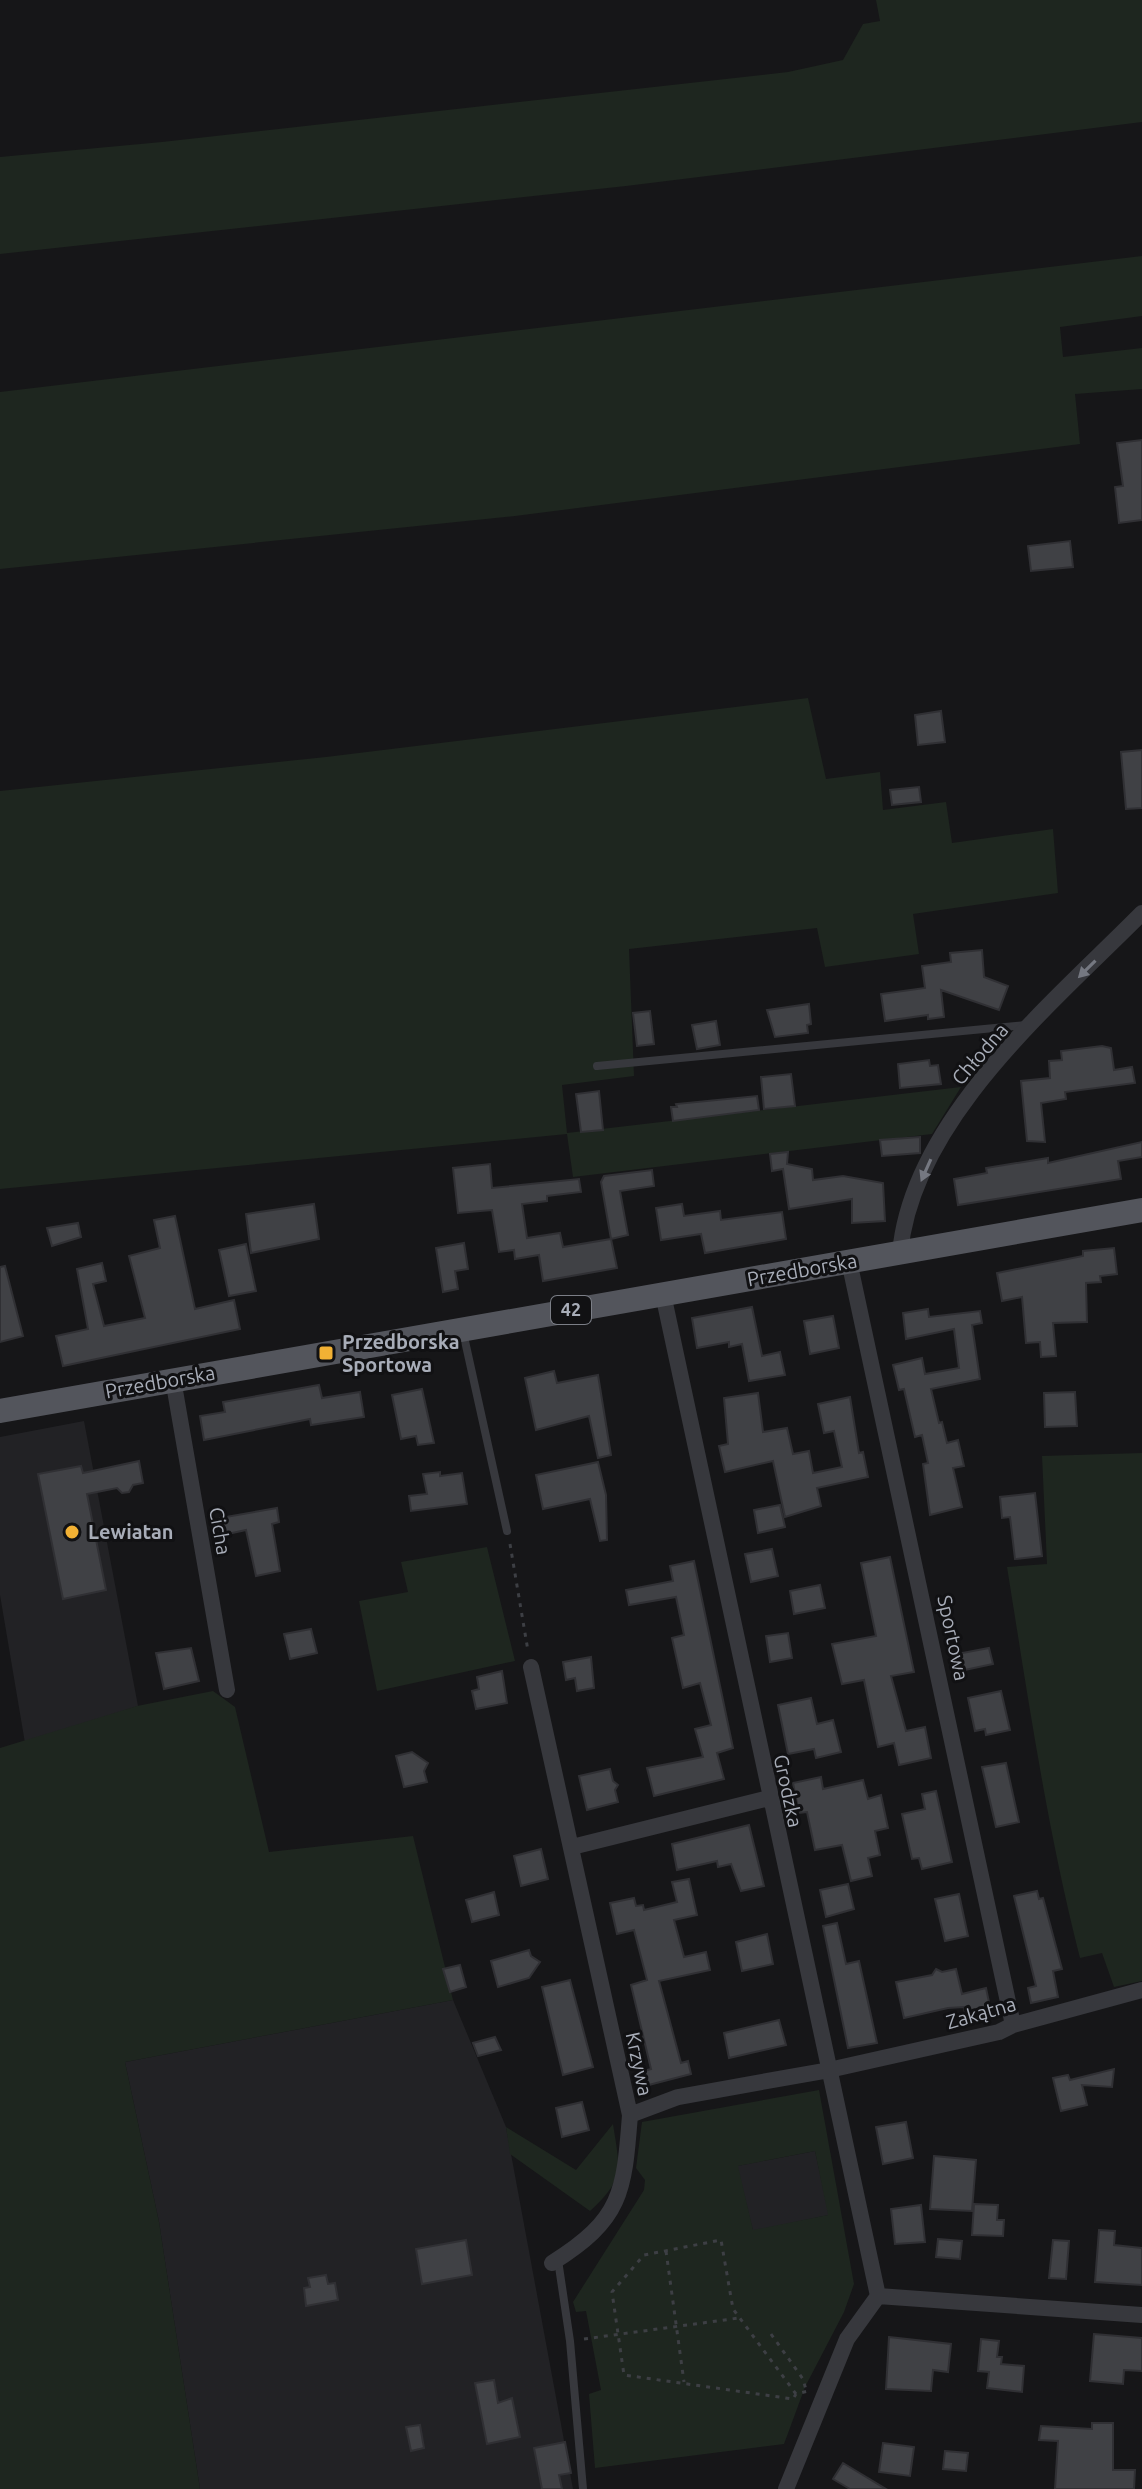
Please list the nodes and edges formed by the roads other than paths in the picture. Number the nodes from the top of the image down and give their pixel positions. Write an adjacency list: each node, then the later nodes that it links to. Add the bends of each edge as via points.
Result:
1 (1142, 913): 2 (street, Chłodna, one-way to 2)
2 (1032, 1024): 3 (lane); 5 (street, Chłodna, one-way to 5, via 982,1076 952,1121 926,1169 903,1229)
3 (597, 1066)
4 (1142, 1210): 5 (main road, Przedborska / 42)
5 (900, 1253): 6 (main road, Przedborska / 42)
6 (849, 1261): 7 (main road, Przedborska / 42); 17 (street, Sportowa)
7 (663, 1294): 8 (main road, Przedborska / 42); 14 (street, Grodzka)
8 (462, 1328): 9 (main road, Przedborska / 42); 11 (lane)
9 (173, 1379): 10 (main road, Przedborska / 42); 13 (street, Cicha)
10 (0, 1411)
11 (507, 1531)
12 (531, 1667): 15 (street, Krzywa)
13 (227, 1690)
14 (769, 1798): 15 (street); 18 (street, Grodzka)
15 (572, 1847): 19 (street, Krzywa)
16 (1142, 1990): 17 (street, Zakątna)
17 (1013, 2025): 18 (street, Zakątna)
18 (829, 2070): 19 (street, Zakątna, via 678,2097); 21 (street, Grodzka)
19 (630, 2115): 20 (street, Krzywa, via 624,2184 610,2215)
20 (555, 2261): 23 (lane, via 570,2341)
21 (878, 2296): 22 (street); 24 (street, via 847,2339)
22 (1142, 2315)
23 (583, 2489)
24 (786, 2489)

